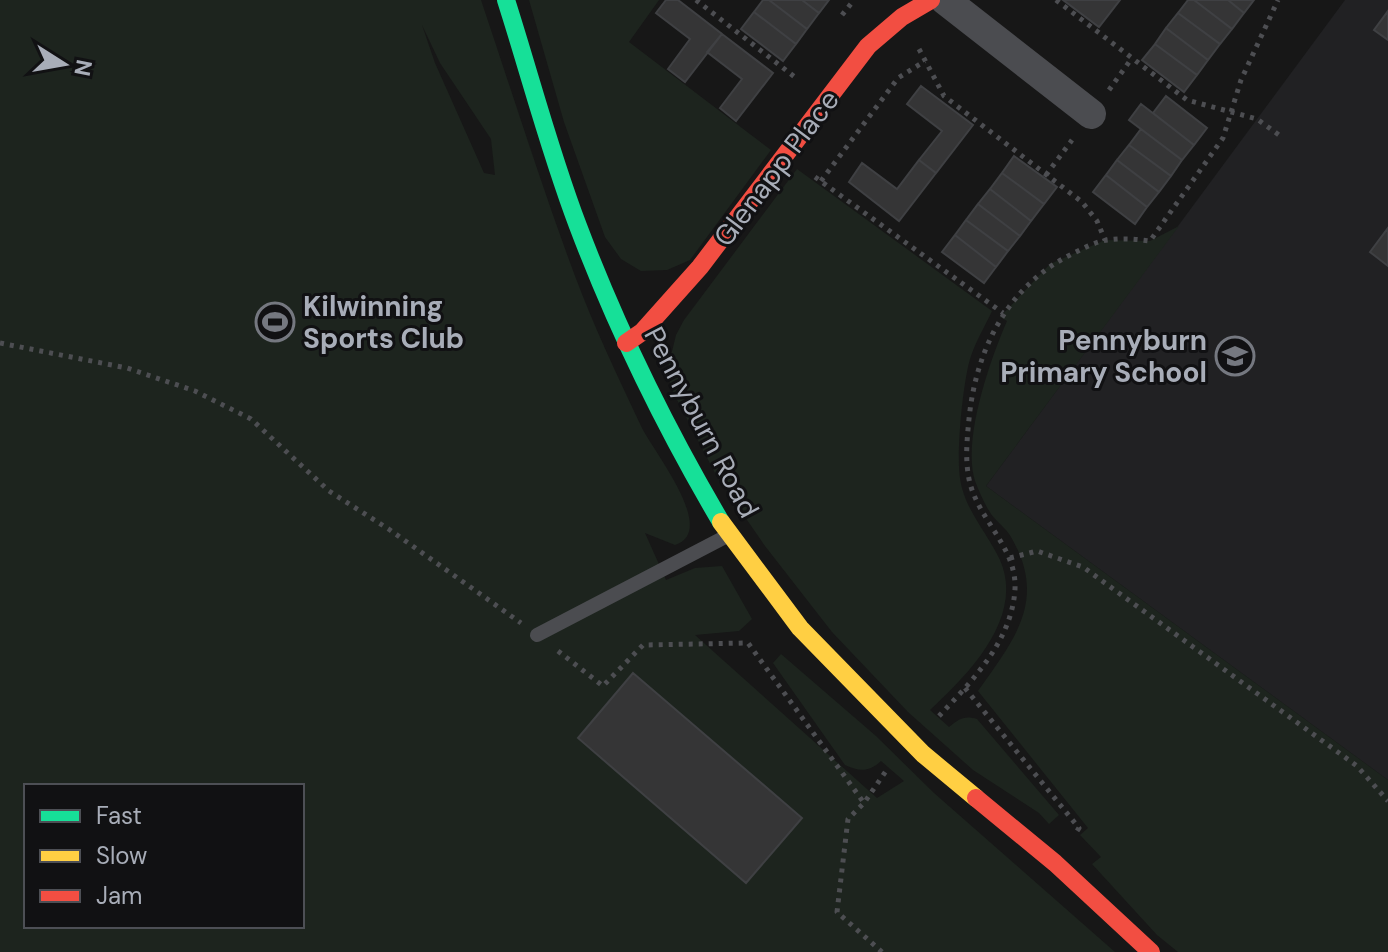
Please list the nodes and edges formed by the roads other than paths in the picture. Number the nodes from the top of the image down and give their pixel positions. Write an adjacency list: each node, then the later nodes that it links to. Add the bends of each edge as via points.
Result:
1 (506, 0): 5 (street, Pennyburn Road, via 577,224)
2 (931, 0): 5 (street, Glenapp Place, via 868,46 700,267)
3 (945, 0): 4 (street)
4 (1091, 114)
5 (626, 343): 6 (street, Pennyburn Road)
6 (729, 535): 7 (lane); 8 (street, Pennyburn Road, via 800,628 923,754 1055,863)
7 (537, 635)
8 (1151, 952)

